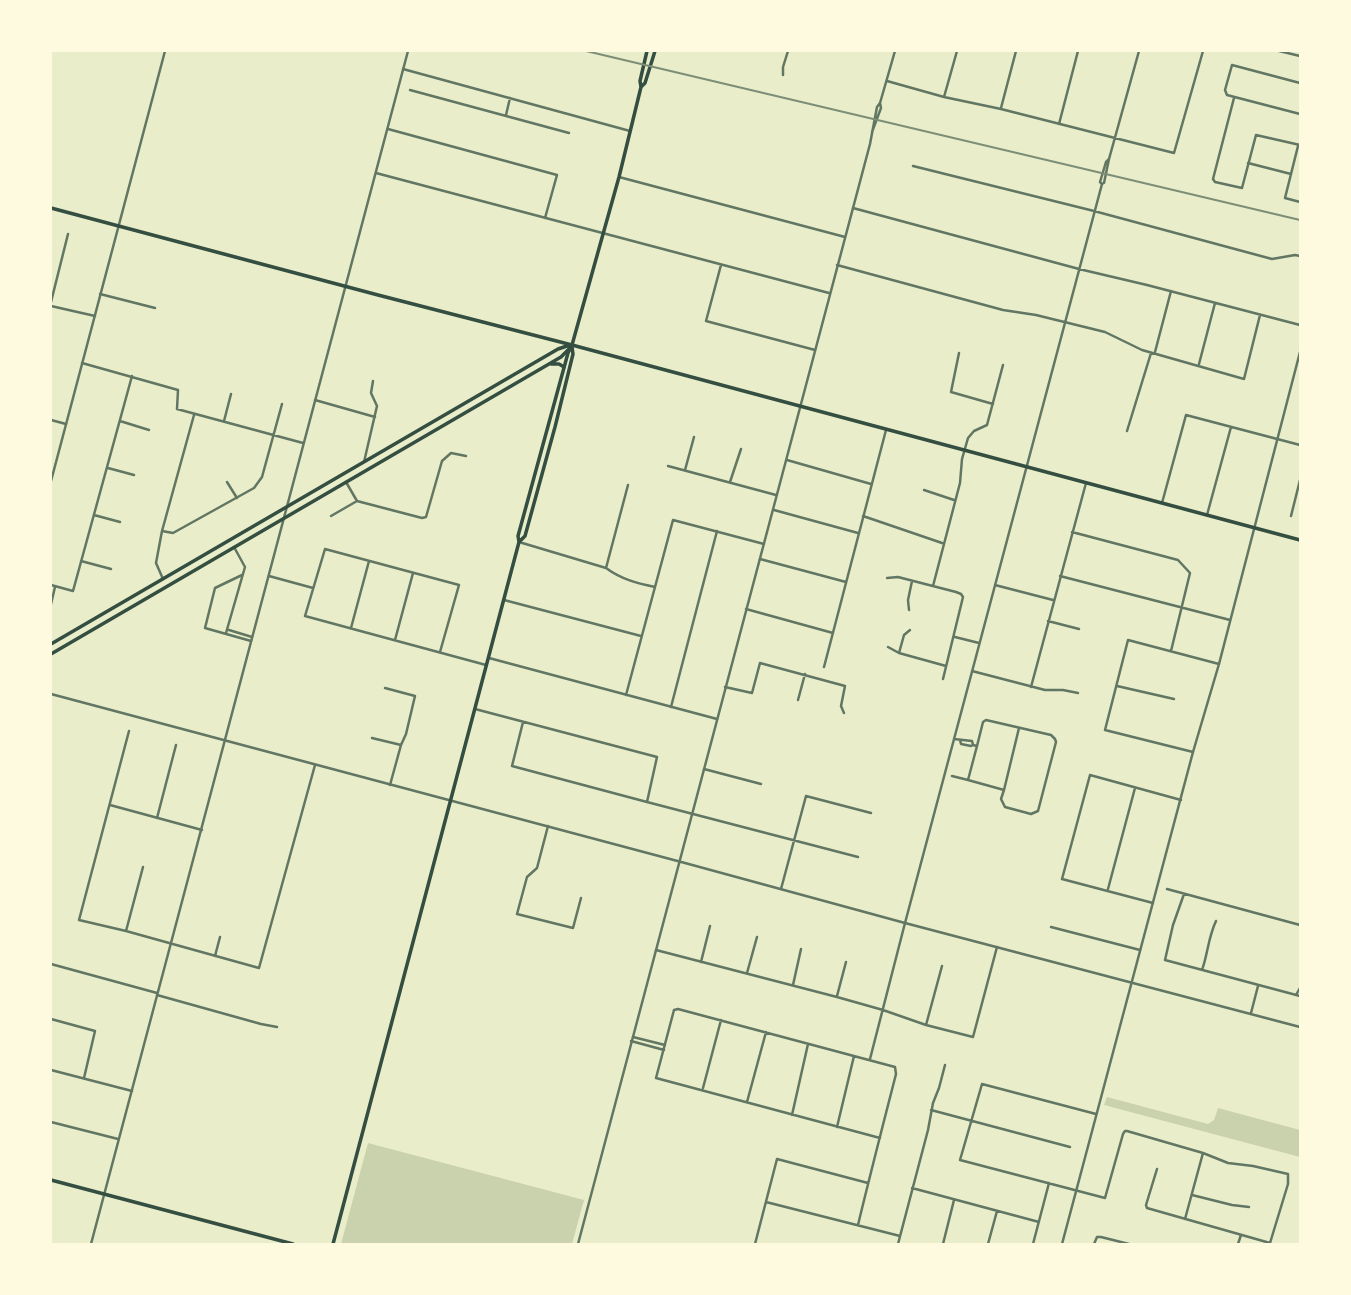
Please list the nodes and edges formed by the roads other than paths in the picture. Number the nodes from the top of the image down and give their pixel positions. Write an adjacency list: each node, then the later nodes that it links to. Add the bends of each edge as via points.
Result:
1 (165, 51): 43 (street)
2 (408, 51): 15 (street)
3 (647, 51): 19 (main road)
4 (655, 51): 19 (main road)
5 (788, 51): 16 (street)
6 (895, 51): 17 (street)
7 (957, 51): 21 (street)
8 (1016, 51): 24 (street)
9 (1078, 51): 27 (street)
10 (1139, 51): 31 (street)
11 (1203, 51): 31 (street, via 1174,153)
12 (1279, 51): 13 (street)
13 (1285, 52): 14 (street)
14 (1300, 56)
15 (404, 69): 22 (street); 28 (street)
16 (783, 75)
17 (887, 81): 21 (street); 40 (street)
18 (1300, 83): 23 (street, via 1232,65 1224,90)
19 (641, 87): 29 (main road)
20 (410, 90): 26 (street)
21 (944, 97): 24 (street)
22 (510, 98): 26 (street); 29 (street)
23 (1234, 98): 25 (street); 33 (street, via 1213,179 1242,188)
24 (1001, 109): 27 (street)
25 (1300, 114)
26 (505, 117): 30 (street)
27 (1059, 124): 31 (street)
28 (388, 130): 35 (street); 42 (street, via 557,175)
29 (631, 131): 37 (main road)
30 (569, 133)
31 (1115, 138): 41 (street)
32 (1299, 145): 33 (street, via 1256,135); 36 (street)
33 (1248, 163): 36 (street)
34 (913, 166): 41 (street)
35 (376, 173): 42 (street); 51 (street)
36 (1291, 174): 38 (street, via 1286,198)
37 (619, 177): 45 (main road); 46 (street)
38 (1300, 202)
39 (51, 208): 43 (main road)
40 (853, 208): 46 (street); 50 (street)
41 (1094, 211): 47 (street, via 1272,259); 50 (street)
42 (545, 218): 45 (street)
43 (118, 226): 51 (main road); 54 (street)
44 (68, 234): 56 (street)
45 (604, 234): 48 (street); 62 (main road)
46 (845, 237): 49 (street)
47 (1300, 256)
48 (722, 265): 53 (street); 63 (street, via 706,321)
49 (837, 265): 53 (street); 60 (street)
50 (1079, 269): 52 (street); 60 (street)
51 (345, 286): 62 (main road); 75 (street)
52 (1171, 291): 55 (street); 66 (street)
53 (830, 293): 63 (street)
54 (100, 294): 57 (street); 59 (street)
55 (1215, 303): 58 (street); 70 (street)
56 (51, 304): 59 (street)
57 (155, 308)
58 (1260, 315): 61 (street); 70 (street, via 1244,379)
59 (95, 316): 67 (street)
60 (1065, 322): 66 (street, via 1105,332); 100 (street)
61 (1300, 325)
62 (572, 345): 68 (main road); 71 (main road); 78 (main road); 98 (main road); 133 (main road, via 555,427 526,536)
63 (815, 350): 78 (street)
64 (1300, 352): 91 (street)
65 (960, 353): 77 (street, via 951,391)
66 (1153, 353): 70 (street); 88 (street)
67 (82, 363): 72 (street); 84 (street)
68 (549, 364): 71 (main road); 107 (main road)
69 (1003, 365): 77 (street)
70 (1199, 366)
71 (564, 368): 133 (main road)
72 (132, 376): 79 (street, via 178,390 177,410); 82 (street)
73 (373, 381): 80 (street)
74 (231, 394): 83 (street)
75 (315, 400): 80 (street); 92 (street)
76 (282, 404): 89 (street)
77 (993, 404): 95 (street, via 987,425 974,431)
78 (800, 407): 87 (main road); 97 (street)
79 (194, 415): 83 (street); 128 (street)
80 (375, 417): 98 (street)
81 (51, 420): 84 (street)
82 (120, 421): 86 (street); 101 (street)
83 (225, 421): 89 (street)
84 (66, 424): 105 (street)
85 (1231, 427): 91 (street); 117 (street, via 1186,415); 121 (street)
86 (149, 430)
87 (887, 430): 95 (main road); 110 (street)
88 (1127, 431)
89 (274, 435): 92 (street); 114 (street, via 262,477)
90 (694, 437): 102 (street)
91 (1278, 439): 93 (street); 127 (street)
92 (303, 443): 118 (street)
93 (1300, 445)
94 (741, 449): 108 (street)
95 (964, 450): 100 (main road); 115 (street)
96 (466, 456): 116 (street, via 454,453 443,458 425,517)
97 (787, 460): 110 (street); 113 (street)
98 (364, 463): 118 (main road)
99 (668, 466): 102 (street)
100 (1026, 467): 109 (main road); 150 (street)
101 (108, 468): 103 (street); 120 (street)
102 (685, 470): 108 (street)
103 (134, 475)
104 (1300, 480): 124 (street)
105 (51, 481)
106 (227, 482): 114 (street)
107 (346, 482): 116 (street); 125 (main road)
108 (730, 482): 113 (street)
109 (1086, 483): 117 (main road); 131 (street)
110 (871, 484): 123 (street)
111 (628, 485): 140 (street)
112 (924, 490): 115 (street)
113 (777, 495): 119 (street)
114 (237, 498): 128 (street, via 173,533)
115 (955, 500): 134 (street)
116 (357, 501): 122 (street)
117 (1162, 503): 121 (main road)
118 (287, 507): 125 (street); 147 (main road)
119 (774, 510): 130 (street); 135 (street)
120 (94, 515): 126 (street); 138 (street)
121 (1207, 515): 127 (main road)
122 (331, 516)
123 (863, 516): 130 (street); 134 (street)
124 (1291, 516)
125 (284, 519): 136 (main road); 144 (street)
126 (120, 522)
127 (1254, 528): 132 (main road); 161 (street)
128 (162, 531): 147 (street, via 156,563)
129 (718, 531): 135 (street); 153 (street, via 673,520); 197 (street)
130 (859, 533): 149 (street)
131 (1072, 533): 145 (street); 158 (street, via 1178,560 1190,573)
132 (1300, 540)
133 (520, 542): 140 (street); 155 (main road)
134 (943, 543): 152 (street)
135 (764, 544): 137 (street)
136 (234, 547): 143 (street, via 245,567); 179 (main road)
137 (760, 559): 149 (street); 159 (street)
138 (81, 561): 141 (street); 151 (street, via 73,592)
139 (369, 561): 142 (street); 154 (street, via 325,549); 163 (street)
140 (606, 568): 153 (street, via 618,577)
141 (111, 569)
142 (413, 573): 171 (street); 177 (street, via 459,585)
143 (242, 575): 166 (street); 166 (street, via 214,592 205,628)
144 (268, 576): 154 (street); 170 (street)
145 (1060, 576): 156 (street); 158 (street)
146 (887, 578): 148 (street)
147 (163, 579): 173 (main road)
148 (912, 581): 152 (street); 160 (street)
149 (846, 582): 167 (street)
150 (995, 585): 156 (street); 174 (street)
151 (53, 586): 157 (street)
152 (933, 586): 169 (street, via 963,597)
153 (655, 587): 168 (street)
154 (313, 588): 163 (street, via 305,616)
155 (504, 600): 168 (street); 180 (main road)
156 (1054, 600): 162 (street)
157 (51, 604)
158 (1182, 606): 161 (street); 176 (street)
159 (746, 609): 167 (street); 189 (street)
160 (909, 610)
161 (1230, 620): 181 (street)
162 (1048, 621): 164 (street); 190 (street)
163 (351, 628): 171 (street)
164 (1079, 629)
165 (910, 631): 178 (street, via 904,635)
166 (226, 632): 170 (street); 172 (street)
167 (833, 633): 184 (street)
168 (641, 636): 194 (street)
169 (954, 636): 174 (street); 183 (street)
170 (252, 637): 172 (street)
171 (395, 640): 177 (street)
172 (251, 642): 206 (street)
173 (51, 643)
174 (979, 643): 185 (street)
175 (888, 648): 178 (street)
176 (1171, 651): 181 (street); 188 (street, via 1128,640)
177 (440, 652): 182 (street)
178 (899, 653): 183 (street)
179 (51, 654)
180 (489, 658): 182 (main road); 194 (street)
181 (1219, 664): 213 (street)
182 (487, 665): 198 (main road)
183 (946, 666): 187 (street)
184 (824, 667)
185 (972, 671): 190 (street); 205 (street)
186 (805, 674): 189 (street, via 760,663 752,693); 196 (street); 199 (street, via 845,686)
187 (943, 679)
188 (1116, 686): 195 (street); 213 (street, via 1105,730)
189 (726, 687): 200 (street)
190 (1031, 687): 192 (street)
191 (385, 688): 210 (street, via 415,696)
192 (1078, 693)
193 (51, 694): 206 (street)
194 (626, 695): 197 (street)
195 (1174, 699)
196 (798, 700)
197 (671, 708): 200 (street)
198 (475, 709): 201 (street); 223 (main road)
199 (844, 713)
200 (717, 719): 215 (street)
201 (523, 722): 224 (street, via 512,765); 224 (street, via 657,757)
202 (1020, 727): 212 (street, via 986,720); 221 (street); 221 (street, via 1051,735 1056,742 1038,811 1031,814 1005,807 1001,799)
203 (129, 731): 225 (street)
204 (372, 738): 210 (street)
205 (954, 738): 207 (street); 242 (street)
206 (225, 740): 214 (street); 230 (street)
207 (960, 740): 208 (street); 211 (street)
208 (967, 740): 211 (street); 212 (street)
209 (176, 745): 228 (street)
210 (401, 745): 219 (street)
211 (966, 745): 212 (street)
212 (975, 745): 217 (street)
213 (1193, 752): 222 (street)
214 (315, 765): 219 (street); 254 (street, via 259,968)
215 (704, 769): 218 (street); 227 (street)
216 (951, 776): 217 (street)
217 (968, 780): 221 (street)
218 (761, 784)
219 (390, 785): 223 (street)
220 (1135, 788): 222 (street); 237 (street); 237 (street, via 1090,775 1062,879)
221 (1004, 790)
222 (1181, 800): 240 (street)
223 (451, 801): 229 (street); 318 (main road)
224 (647, 802): 227 (street)
225 (110, 805): 228 (street); 246 (street, via 79,920)
226 (871, 813): 231 (street, via 806,796)
227 (691, 814): 231 (street); 233 (street)
228 (157, 818): 230 (street)
229 (548, 826): 233 (street); 239 (street, via 537,868 527,877 517,914 573,928)
230 (201, 830): 249 (street)
231 (794, 839): 232 (street); 235 (street)
232 (858, 857)
233 (679, 861): 235 (street); 252 (street)
234 (143, 867): 246 (street)
235 (781, 889): 242 (street)
236 (1167, 889): 238 (street)
237 (1107, 891): 240 (street)
238 (1184, 894): 243 (street); 259 (street, via 1165,960)
239 (581, 898)
240 (1153, 903): 253 (street)
241 (1216, 921): 259 (street)
242 (905, 923): 250 (street); 268 (street)
243 (1300, 925)
244 (710, 926): 256 (street)
245 (1051, 927): 253 (street)
246 (126, 931): 249 (street)
247 (220, 937): 254 (street)
248 (757, 937): 260 (street)
249 (170, 944): 254 (street); 265 (street)
250 (997, 947): 261 (street); 272 (street, via 973,1037)
251 (801, 948): 262 (street)
252 (656, 950): 256 (street); 276 (street)
253 (1140, 950): 261 (street)
254 (215, 956)
255 (846, 961): 267 (street)
256 (701, 962): 260 (street)
257 (51, 964): 265 (street)
258 (942, 967): 272 (street)
259 (1202, 970): 263 (street)
260 (747, 973): 262 (street)
261 (1132, 982): 269 (street); 289 (street)
262 (793, 985): 267 (street)
263 (1258, 985): 266 (street); 269 (street)
264 (1300, 988): 266 (street)
265 (157, 994): 273 (street); 286 (street)
266 (1298, 996)
267 (837, 997): 268 (street)
268 (883, 1010): 272 (street); 281 (street)
269 (1251, 1013): 274 (street)
270 (51, 1019): 284 (street, via 95,1031)
271 (721, 1020): 275 (street); 278 (street, via 674,1010); 285 (street)
272 (926, 1025)
273 (277, 1027)
274 (1300, 1027)
275 (766, 1032): 277 (street); 287 (street)
276 (632, 1039): 278 (street); 279 (street); 319 (street)
277 (808, 1044): 280 (street); 290 (street)
278 (665, 1045): 279 (street)
279 (664, 1050): 285 (street, via 656,1078)
280 (854, 1056): 281 (street); 293 (street)
281 (870, 1059): 294 (street, via 895,1067 896,1074)
282 (945, 1065): 288 (street)
283 (51, 1070): 284 (street)
284 (84, 1078): 286 (street)
285 (703, 1090): 287 (street)
286 (132, 1091): 295 (street)
287 (747, 1102): 290 (street)
288 (931, 1110): 291 (street); 302 (street)
289 (1096, 1114): 291 (street, via 982,1084); 303 (street)
290 (792, 1115): 293 (street)
291 (971, 1121): 296 (street); 301 (street, via 960,1160)
292 (51, 1122): 295 (street)
293 (837, 1126): 294 (street)
294 (880, 1138): 300 (street)
295 (118, 1139): 304 (street)
296 (1070, 1147)
297 (1203, 1153): 303 (street, via 1125,1131 1105,1198); 305 (street); 315 (street, via 1228,1163 1288,1174)
298 (1157, 1169): 310 (street, via 1147,1208)
299 (51, 1180): 304 (main road)
300 (868, 1183): 307 (street, via 777,1159); 312 (street)
301 (1049, 1183): 303 (street); 311 (street)
302 (912, 1188): 306 (street); 314 (street)
303 (1077, 1192): 325 (street)
304 (104, 1194): 316 (street); 317 (main road)
305 (1192, 1195): 308 (street); 310 (street)
306 (954, 1200): 309 (street); 322 (street)
307 (766, 1202): 312 (street); 320 (street)
308 (1249, 1207)
309 (997, 1211): 311 (street); 323 (street)
310 (1185, 1219): 313 (street)
311 (1039, 1222): 324 (street)
312 (858, 1225): 314 (street)
313 (1241, 1235): 315 (street); 328 (street)
314 (900, 1236): 321 (street)
315 (1270, 1243)
316 (91, 1244)
317 (293, 1244)
318 (333, 1244)
319 (578, 1244)
320 (755, 1244)
321 (898, 1244)
322 (943, 1244)
323 (988, 1244)
324 (1033, 1244)
325 (1062, 1244)
326 (1094, 1244): 327 (street, via 1097,1237)
327 (1129, 1244)
328 (1238, 1244)

